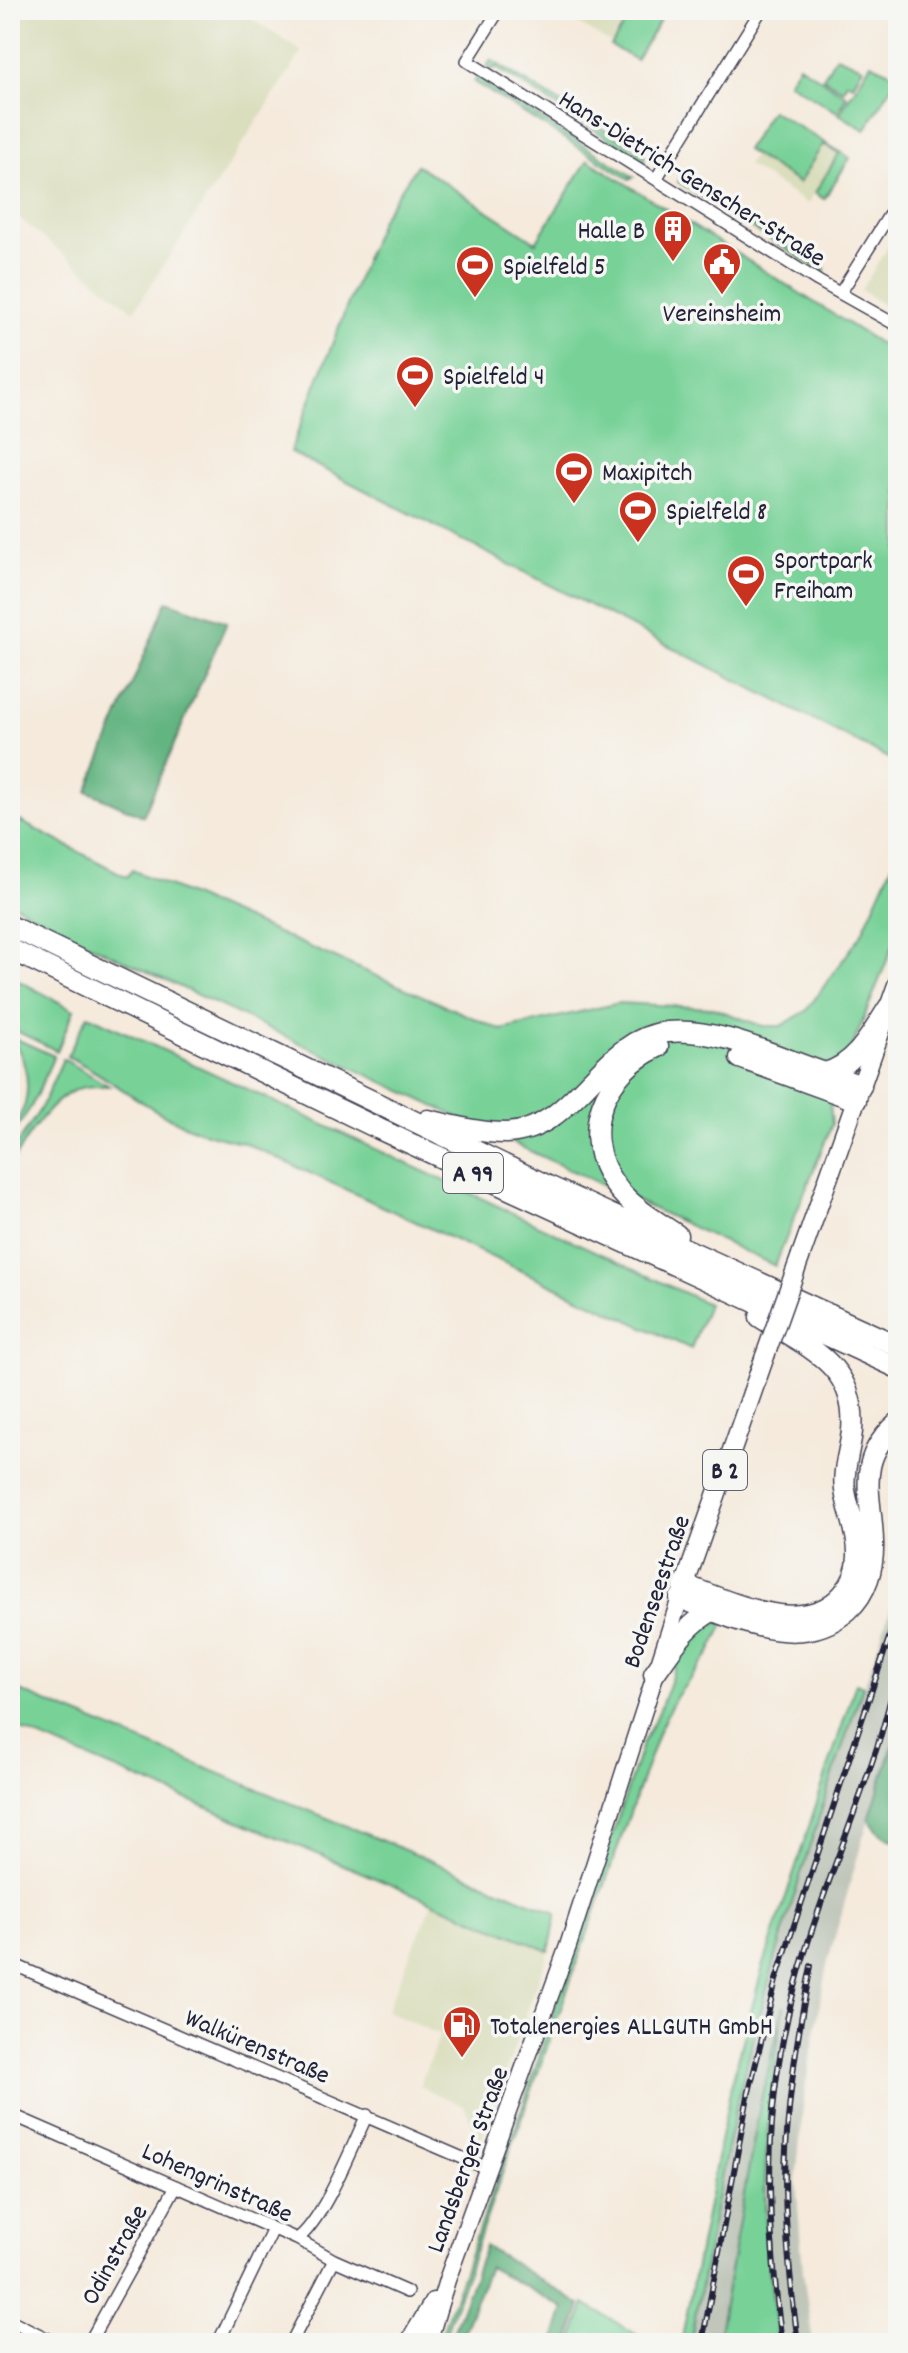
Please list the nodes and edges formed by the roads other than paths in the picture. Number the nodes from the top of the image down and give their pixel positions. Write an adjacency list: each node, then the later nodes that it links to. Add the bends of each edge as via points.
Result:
1 (499, 10): 3 (street, Hans-Dietrich-Genscher-Straße, via 467,61)
2 (761, 10): 3 (street)
3 (656, 179): 5 (street, Hans-Dietrich-Genscher-Straße)
4 (898, 201): 5 (street)
5 (841, 292): 6 (street, Hans-Dietrich-Genscher-Straße)
6 (898, 326)
7 (10, 918): 9 (highway)
8 (10, 926): 9 (highway, A 99)
9 (37, 939): 16 (highway, A 99)
10 (10, 949): 18 (highway, A 99, via 379,1129)
11 (898, 982): 12 (main road, Bodenseestraße / B 2)
12 (889, 1007): 14 (highway, via 858,1053); 15 (main road, Bodenseestraße / B 2)
13 (791, 1069): 14 (highway); 16 (highway, via 719,1037 664,1032 615,1057 562,1109 535,1127 508,1133 480,1131); 17 (highway, via 681,1044 659,1047 624,1068 603,1101 597,1128 601,1154 615,1185)
14 (822, 1078): 15 (highway)
15 (859, 1093): 22 (main road, Bodenseestraße / B 2, bridge)
16 (389, 1111): 17 (highway, A 99)
17 (718, 1266): 19 (highway, A 99)
18 (685, 1270): 20 (highway, A 99); 24 (highway, via 823,1356 839,1372 851,1398 844,1486 859,1553 851,1583 838,1600 802,1617)
19 (898, 1346)
20 (898, 1368)
21 (898, 1423): 24 (highway, via 881,1440 868,1471 873,1558 858,1600 839,1618 802,1631 779,1630)
22 (682, 1591): 23 (highway); 25 (main road, Bodenseestraße)
23 (717, 1603): 24 (highway); 25 (highway, via 683,1633)
24 (747, 1614)
25 (654, 1674): 27 (main road, Bodenseestraße)
26 (10, 1963): 29 (street, Walkürenstraße)
27 (551, 1993): 30 (main road, Landsberger Straße)
28 (10, 2114): 31 (street, Lohengrinstraße)
29 (367, 2115): 30 (street, Walkürenstraße); 33 (street, via 323,2204)
30 (488, 2169): 35 (main road, Landsberger Straße)
31 (176, 2186): 32 (street, Lohengrinstraße); 39 (street, Odinstraße)
32 (273, 2229): 33 (street, Lohengrinstraße); 40 (street)
33 (297, 2239): 34 (street, Lohengrinstraße)
34 (334, 2260): 36 (street, Lohengrinstraße); 41 (street)
35 (447, 2280): 42 (main road); 43 (main road, Landsberger Straße)
36 (407, 2292)
37 (10, 2320): 38 (street)
38 (56, 2343)
39 (89, 2343)
40 (218, 2343)
41 (291, 2343)
42 (408, 2343)
43 (428, 2343)

